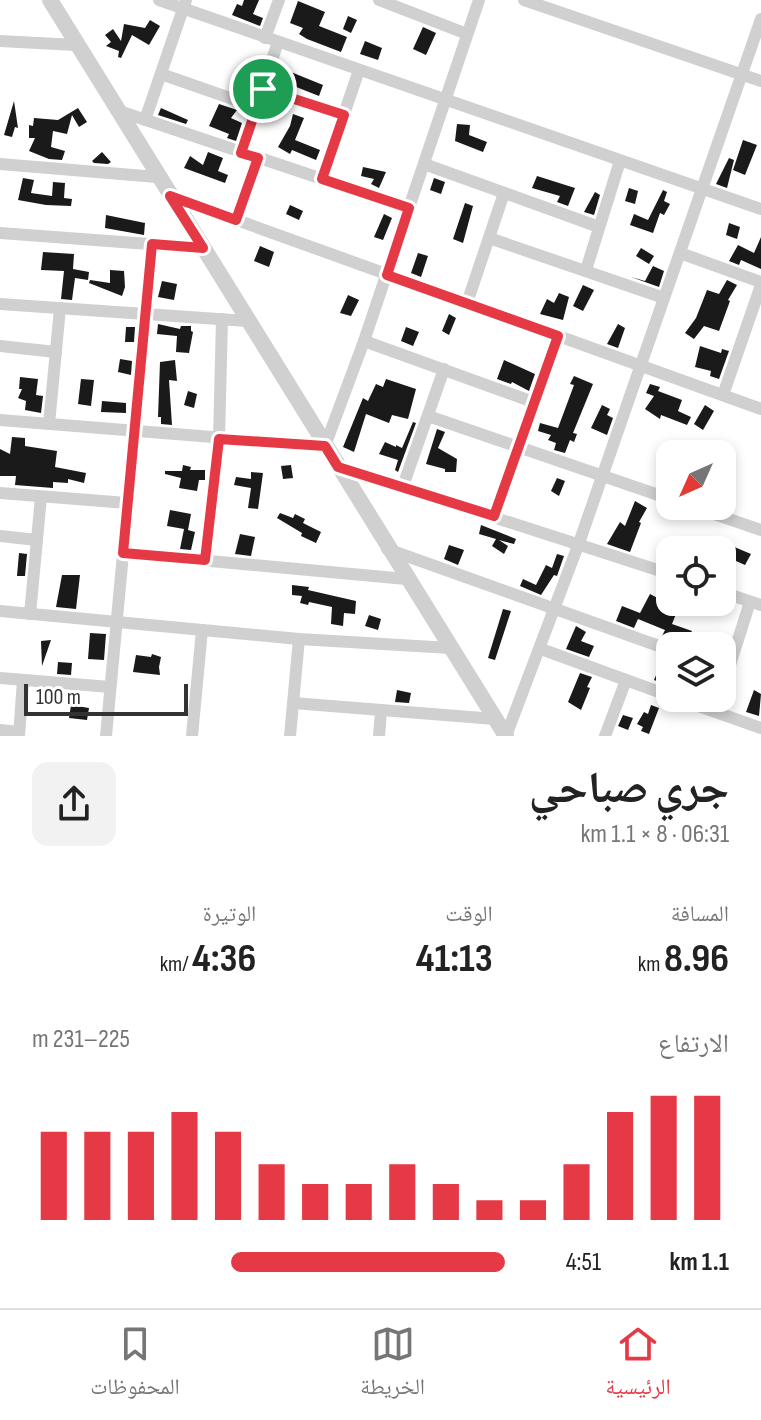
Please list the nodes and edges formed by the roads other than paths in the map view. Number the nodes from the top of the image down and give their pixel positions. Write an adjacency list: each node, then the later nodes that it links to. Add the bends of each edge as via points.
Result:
1 (50, 0): 14 (street)
2 (159, 0): 8 (street)
3 (279, 0): 12 (street)
4 (479, 0): 11 (street)
5 (524, 0): 9 (street)
6 (574, 0): 9 (street)
7 (383, 1): 11 (street)
8 (184, 4): 12 (street); 16 (street)
9 (569, 15): 17 (street)
10 (761, 19): 17 (street)
11 (467, 34): 20 (street)
12 (272, 40): 15 (street); 19 (street)
13 (0, 41): 14 (street)
14 (76, 45): 22 (street)
15 (359, 70): 20 (street); 23 (street)
16 (161, 74): 21 (street); 24 (street)
17 (742, 75): 18 (street); 32 (street)
18 (761, 81)
19 (263, 89): 21 (street); 23 (street)
20 (445, 100): 27 (street); 29 (street)
21 (256, 107): 25 (street)
22 (116, 109): 24 (street); 30 (street)
23 (344, 115): 31 (street)
24 (145, 120): 25 (street)
25 (241, 153): 26 (street)
26 (258, 158): 31 (street); 37 (street)
27 (620, 161): 32 (street); 38 (street)
28 (0, 164): 30 (street)
29 (424, 164): 33 (street); 35 (street)
30 (157, 177): 34 (street)
31 (322, 179): 35 (street)
32 (704, 190): 36 (street); 43 (street)
33 (504, 193): 38 (street); 40 (street)
34 (170, 196): 37 (street); 42 (street)
35 (409, 208): 45 (street)
36 (761, 209)
37 (236, 220): 45 (street)
38 (599, 227): 44 (street)
39 (0, 233): 41 (street)
40 (489, 238): 44 (street); 48 (street)
41 (152, 244): 42 (street); 51 (street)
42 (203, 248): 53 (street)
43 (680, 253): 46 (street); 47 (street)
44 (586, 270): 47 (street)
45 (387, 275): 48 (street); 57 (street)
46 (761, 283): 54 (street)
47 (664, 298): 60 (street)
48 (467, 303): 56 (street)
49 (0, 304): 50 (street)
50 (60, 308): 51 (street); 59 (street)
51 (145, 315): 52 (street); 68 (street)
52 (222, 319): 53 (street); 69 (street)
53 (247, 321): 70 (street)
54 (746, 328): 55 (street); 62 (street)
55 (761, 333)
56 (558, 336): 60 (street); 63 (street)
57 (364, 341): 61 (street); 70 (street)
58 (0, 346): 59 (street)
59 (56, 352): 67 (street)
60 (640, 365): 62 (street); 73 (street)
61 (444, 369): 63 (street); 65 (street)
62 (723, 395): 64 (street)
63 (536, 403): 71 (street)
64 (761, 409)
65 (428, 416): 71 (street); 74 (street)
66 (0, 420): 67 (street)
67 (49, 424): 68 (street)
68 (135, 430): 69 (street); 78 (street)
69 (219, 439): 70 (street); 87 (street)
70 (325, 446): 72 (street)
71 (519, 448): 73 (street); 79 (street)
72 (338, 467): 74 (street); 85 (street)
73 (602, 476): 76 (street); 84 (street)
74 (403, 486): 79 (street)
75 (0, 493): 77 (street)
76 (656, 494)
77 (41, 497): 78 (street); 83 (street)
78 (127, 503): 86 (street)
79 (494, 516): 84 (street)
80 (732, 520): 81 (street)
81 (761, 530)
82 (0, 536): 83 (street)
83 (37, 540): 94 (street)
84 (579, 543): 88 (street); 92 (street)
85 (387, 549): 89 (street); 92 (street)
86 (123, 553): 87 (street); 95 (street)
87 (205, 560): 89 (street)
88 (656, 569)
89 (406, 579): 100 (street)
90 (736, 597): 91 (street)
91 (756, 604): 99 (street)
92 (556, 608): 98 (street); 101 (street)
93 (0, 611): 94 (street)
94 (30, 614): 95 (street)
95 (116, 623): 96 (street); 105 (street)
96 (202, 630): 97 (street); 115 (street)
97 (299, 639): 100 (street); 107 (street)
98 (656, 645)
99 (736, 647)
100 (450, 648): 110 (street)
101 (541, 649): 104 (street); 118 (street)
102 (0, 678): 103 (street)
103 (23, 680): 105 (street); 113 (street)
104 (626, 680): 106 (street); 119 (street)
105 (110, 687): 114 (street)
106 (656, 691)
107 (293, 703): 108 (street); 116 (street)
108 (381, 711): 110 (street); 117 (street)
109 (715, 712): 111 (street)
110 (495, 719): 118 (street)
111 (761, 728)
112 (0, 730): 113 (street)
113 (19, 734)
114 (106, 736)
115 (192, 736)
116 (290, 736)
117 (379, 736)
118 (506, 736)
119 (605, 736)

